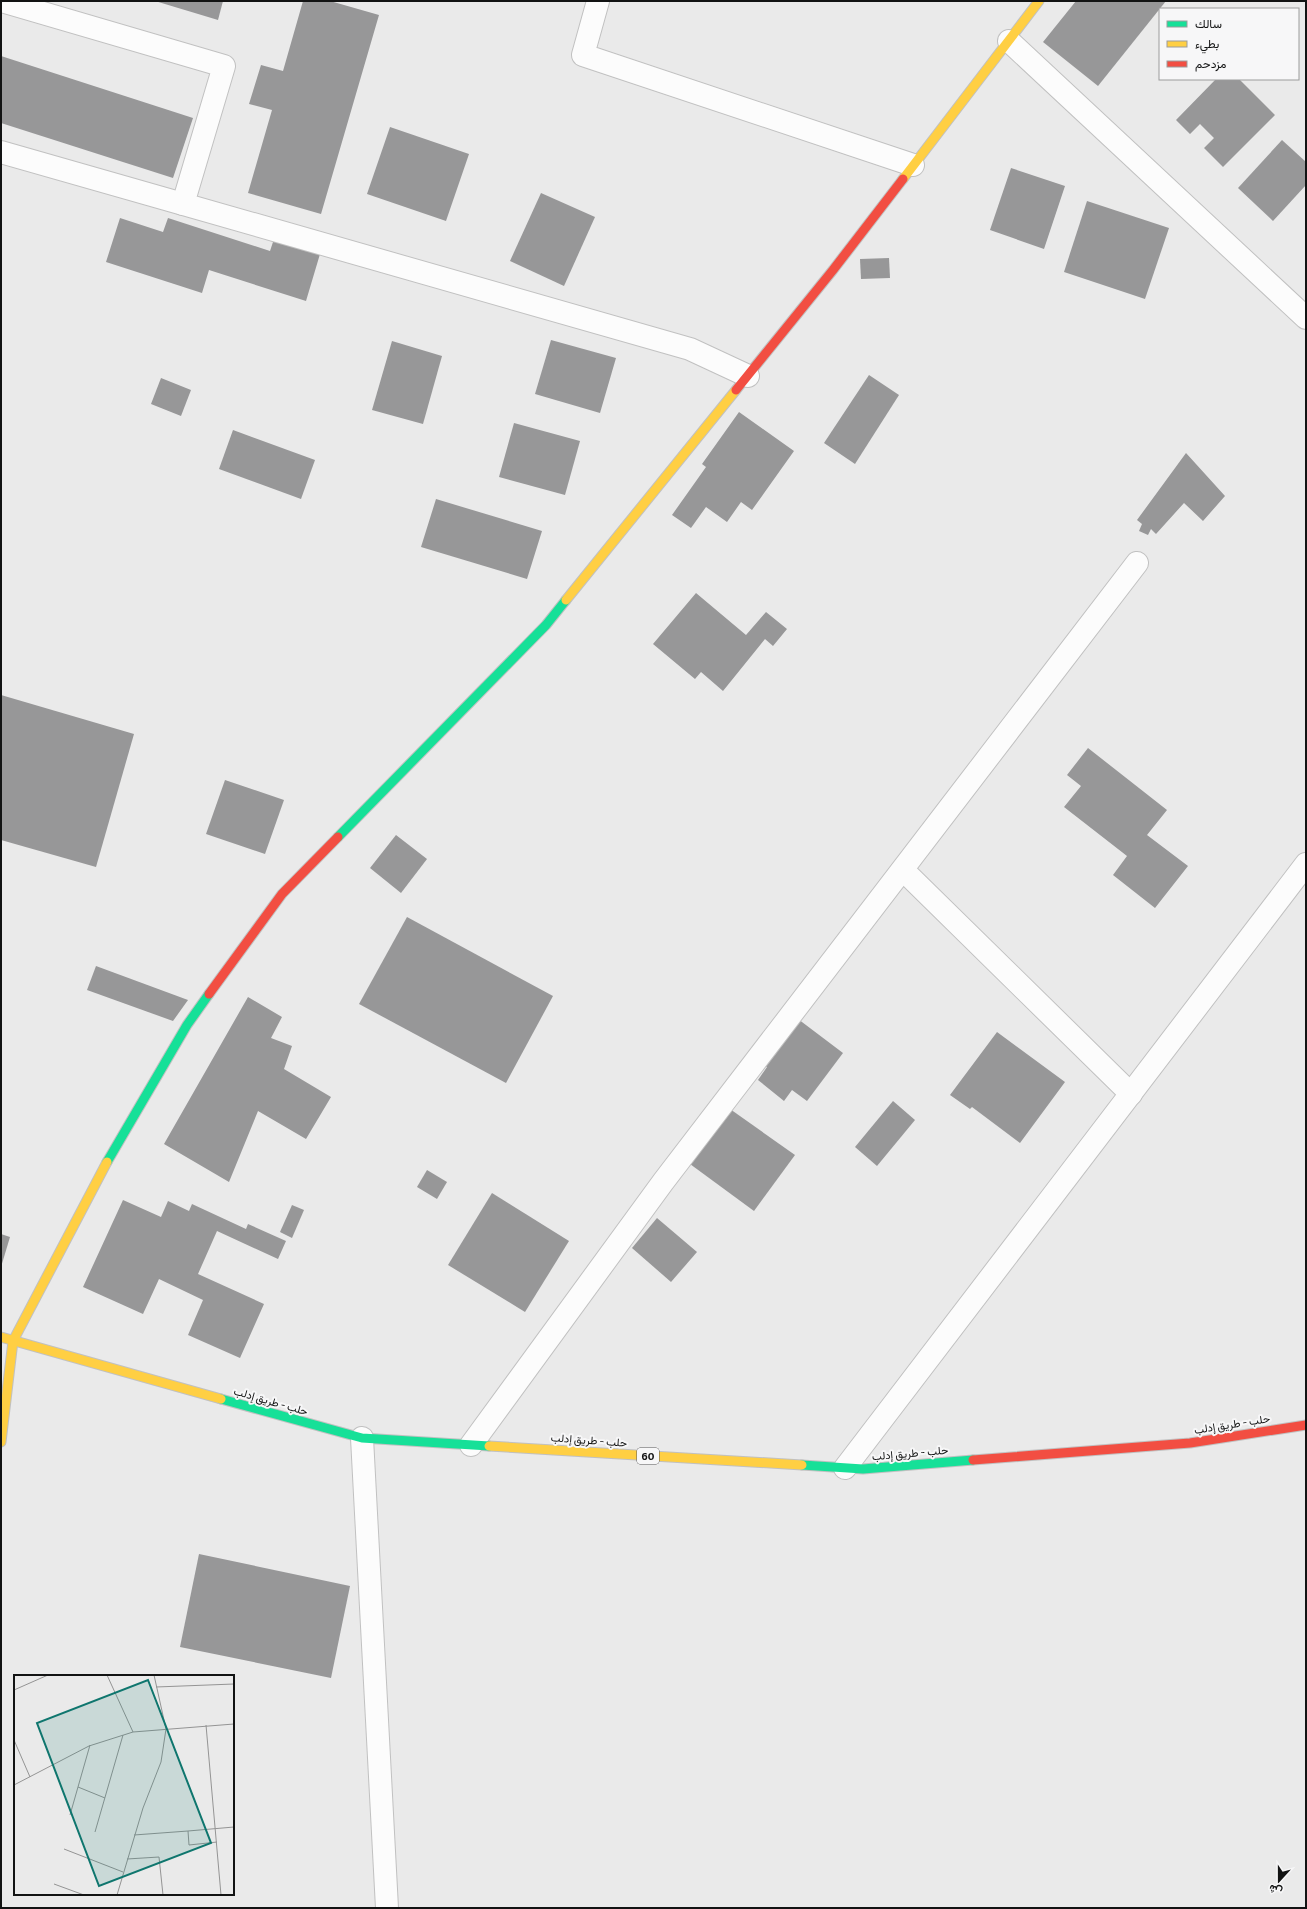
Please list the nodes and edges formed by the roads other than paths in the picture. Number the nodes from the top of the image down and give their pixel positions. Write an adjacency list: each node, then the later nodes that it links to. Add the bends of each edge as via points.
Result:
1 (2, 1): 7 (street, via 224,66)
2 (598, 1): 6 (street, via 583,55)
3 (1039, 1): 4 (main road)
4 (1009, 40): 6 (main road); 8 (street)
5 (1, 152): 7 (street)
6 (913, 165): 9 (main road)
7 (183, 204): 9 (street, via 690,349)
8 (1306, 318)
9 (748, 376): 15 (main road, via 546,625 282,894 188,1025 107,1162)
10 (1137, 563): 12 (street)
11 (1306, 864): 13 (street)
12 (903, 870): 13 (street); 19 (street, via 663,1182)
13 (1130, 1094): 20 (street)
14 (1, 1338): 15 (main road, حلب - طريق إدلب / 60)
15 (13, 1341): 17 (main road, حلب - طريق إدلب / 60); 18 (main road)
16 (1306, 1425): 20 (main road, حلب - طريق إدلب / 60, via 1190,1443 864,1469)
17 (362, 1438): 19 (main road, حلب - طريق إدلب / 60); 21 (street)
18 (1, 1442)
19 (471, 1445): 20 (main road, حلب - طريق إدلب / 60)
20 (845, 1468)
21 (387, 1908)

